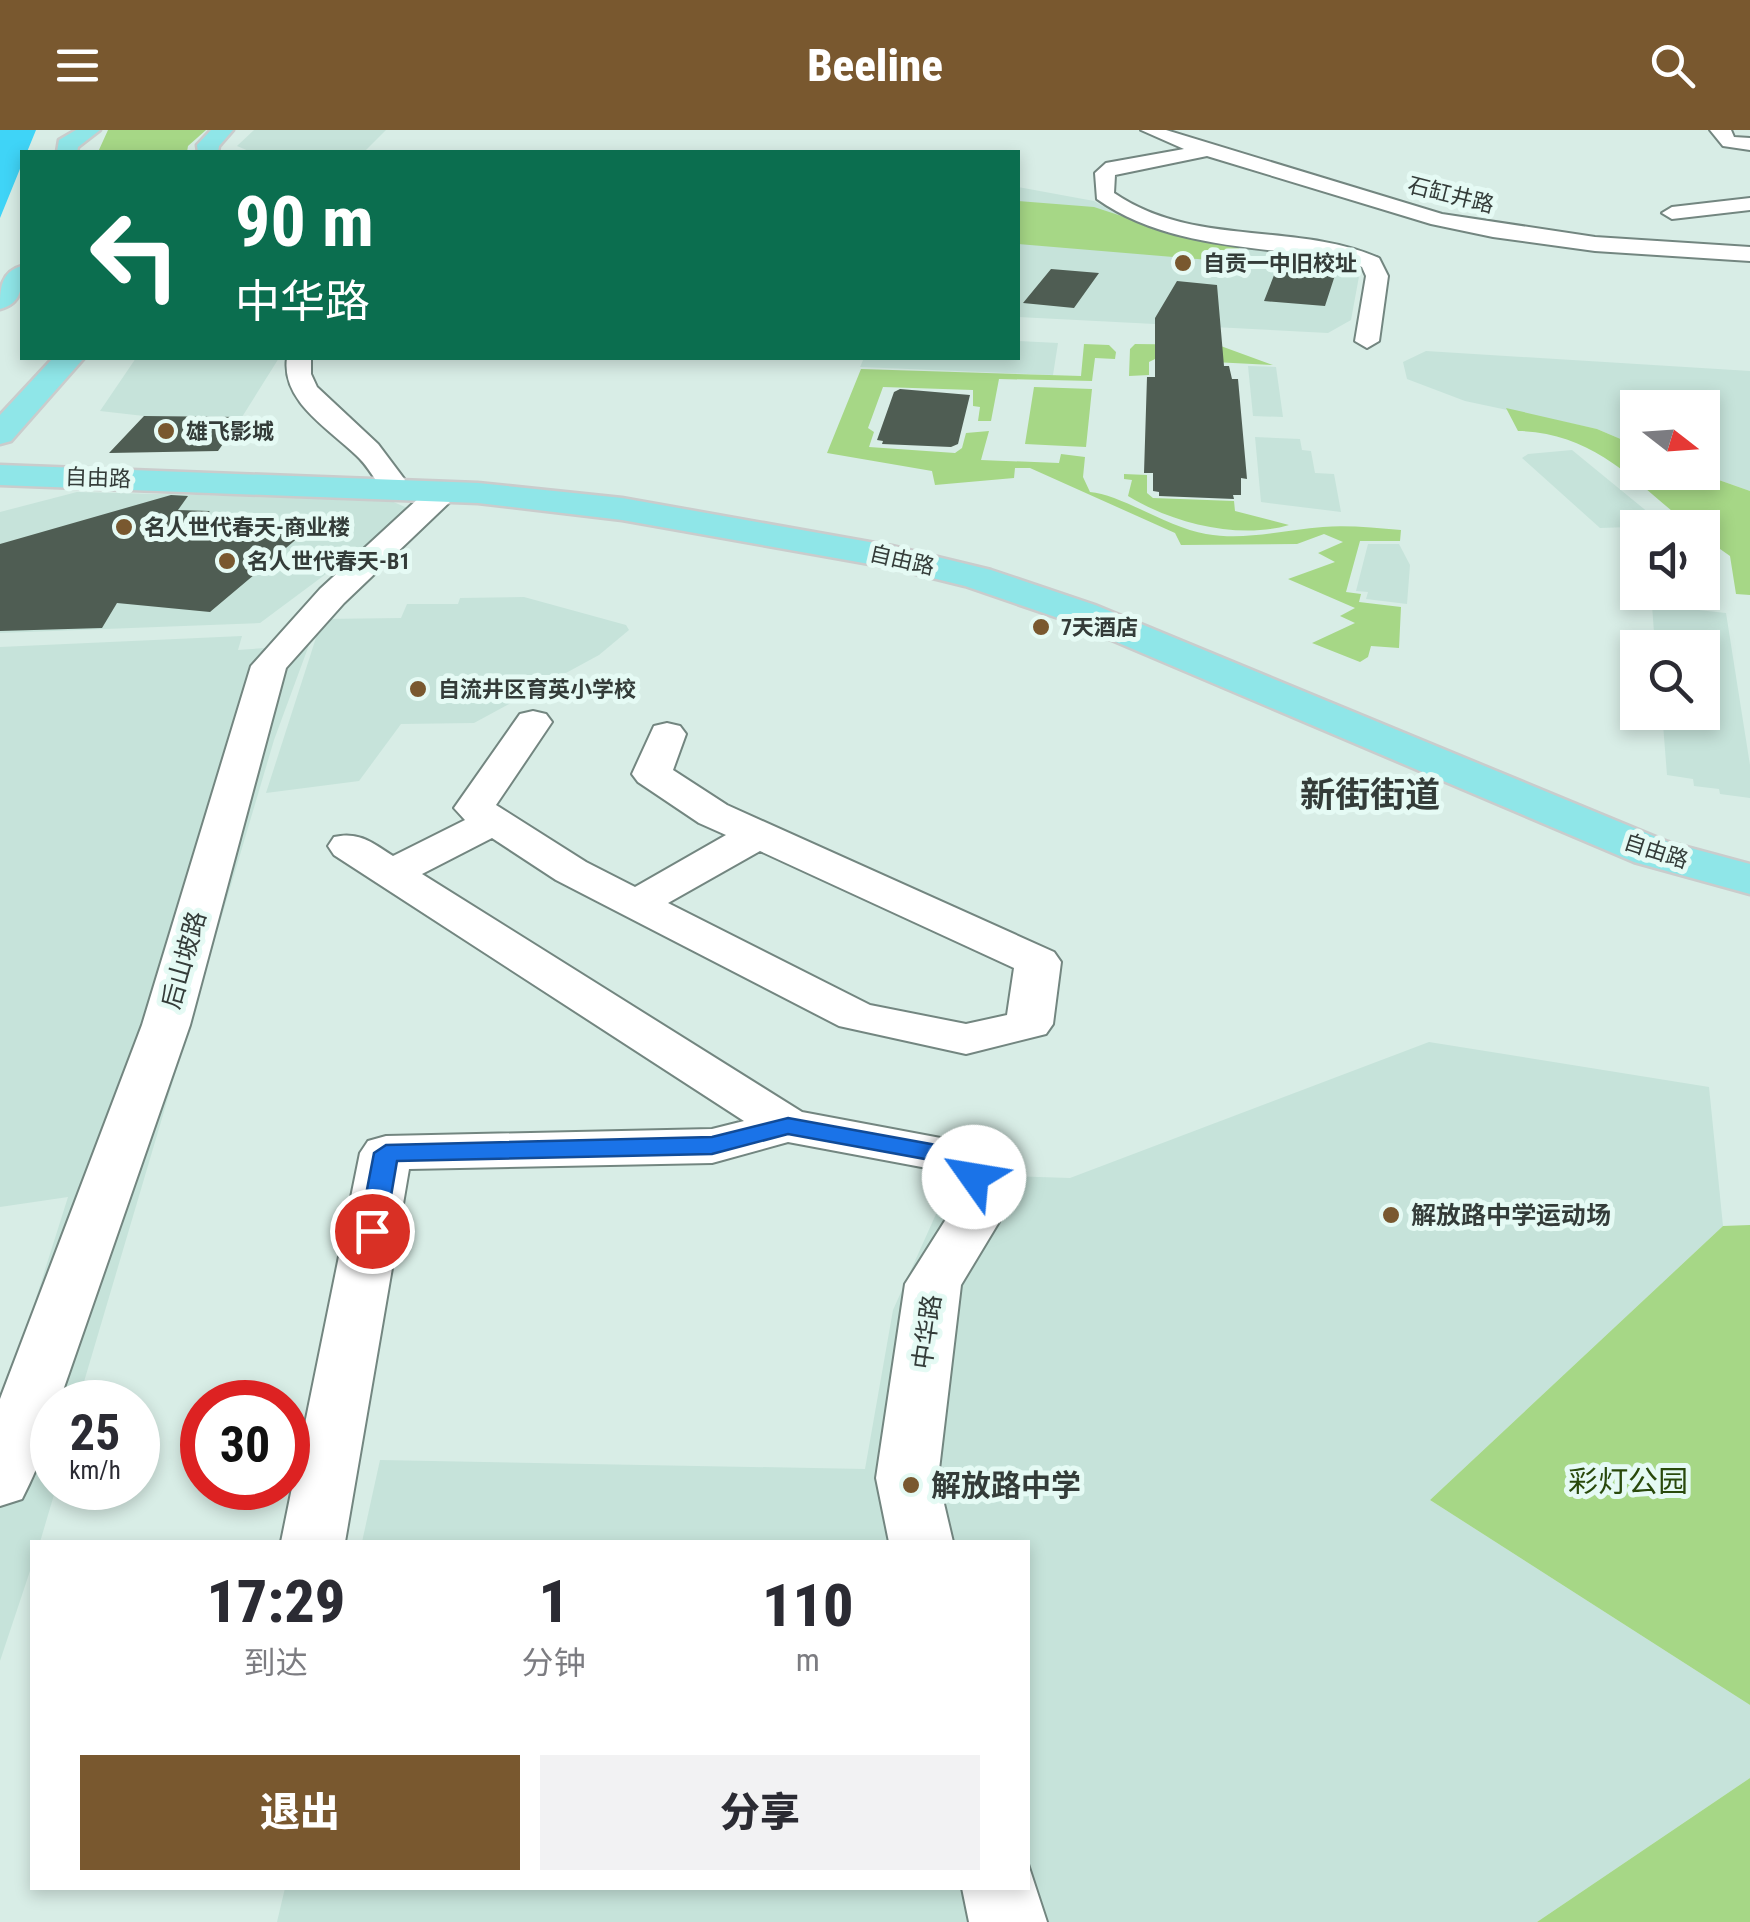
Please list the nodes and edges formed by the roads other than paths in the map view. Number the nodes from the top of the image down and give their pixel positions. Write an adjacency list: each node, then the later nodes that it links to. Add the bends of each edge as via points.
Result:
1 (90, 130): 6 (main road)
2 (223, 130): 7 (main road)
3 (1150, 130): 8 (street, 石缸井路)
4 (1722, 130): 5 (street, via 1729,142)
5 (1750, 144)
6 (67, 150)
7 (208, 150)
8 (1207, 150): 11 (street, 石缸井路, via 1493,231); 14 (street, via 1113,167 1105,173 1104,195 1160,221 1371,262 1377,276)
9 (1750, 204): 10 (street)
10 (1672, 213)
11 (1750, 254)
12 (20, 277): 13 (main road)
13 (0, 302)
14 (1368, 341)
15 (67, 360): 17 (main road)
16 (298, 360): 22 (street, via 304,392 384,462)
17 (0, 434)
18 (0, 449): 20 (main road, via 17,461)
19 (0, 466): 20 (main road, 自由路)
20 (59, 472): 21 (main road, 自由路); 22 (main road, 自由路); 23 (main road); 24 (main road, 自由路)
21 (0, 475)
22 (390, 480): 30 (main road, 自由路, via 632,501 993,570 1098,602 1668,838)
23 (0, 489)
24 (444, 492): 32 (main road, 自由路, via 622,510 978,578 1081,613 1651,852); 35 (street, 后山坡路, via 332,596 269,666 166,1026)
25 (533, 722): 27 (street, via 474,808)
26 (667, 734): 28 (street, via 652,774 713,814)
27 (494, 821): 31 (street); 33 (street, via 570,872)
28 (759, 834): 33 (street); 33 (street, via 1038,962 1029,1024 966,1038 856,1016)
29 (349, 846): 31 (street)
30 (1750, 861)
31 (391, 873): 34 (street)
32 (1750, 879)
33 (636, 904)
34 (788, 1126): 36 (street, 中华路, via 712,1146 386,1153); 37 (street, 中华路, via 960,1157 987,1196 934,1284 907,1478)
35 (0, 1481)
36 (313, 1540)
37 (922, 1540)
38 (1000, 1890): 39 (street)
39 (1008, 1922)

